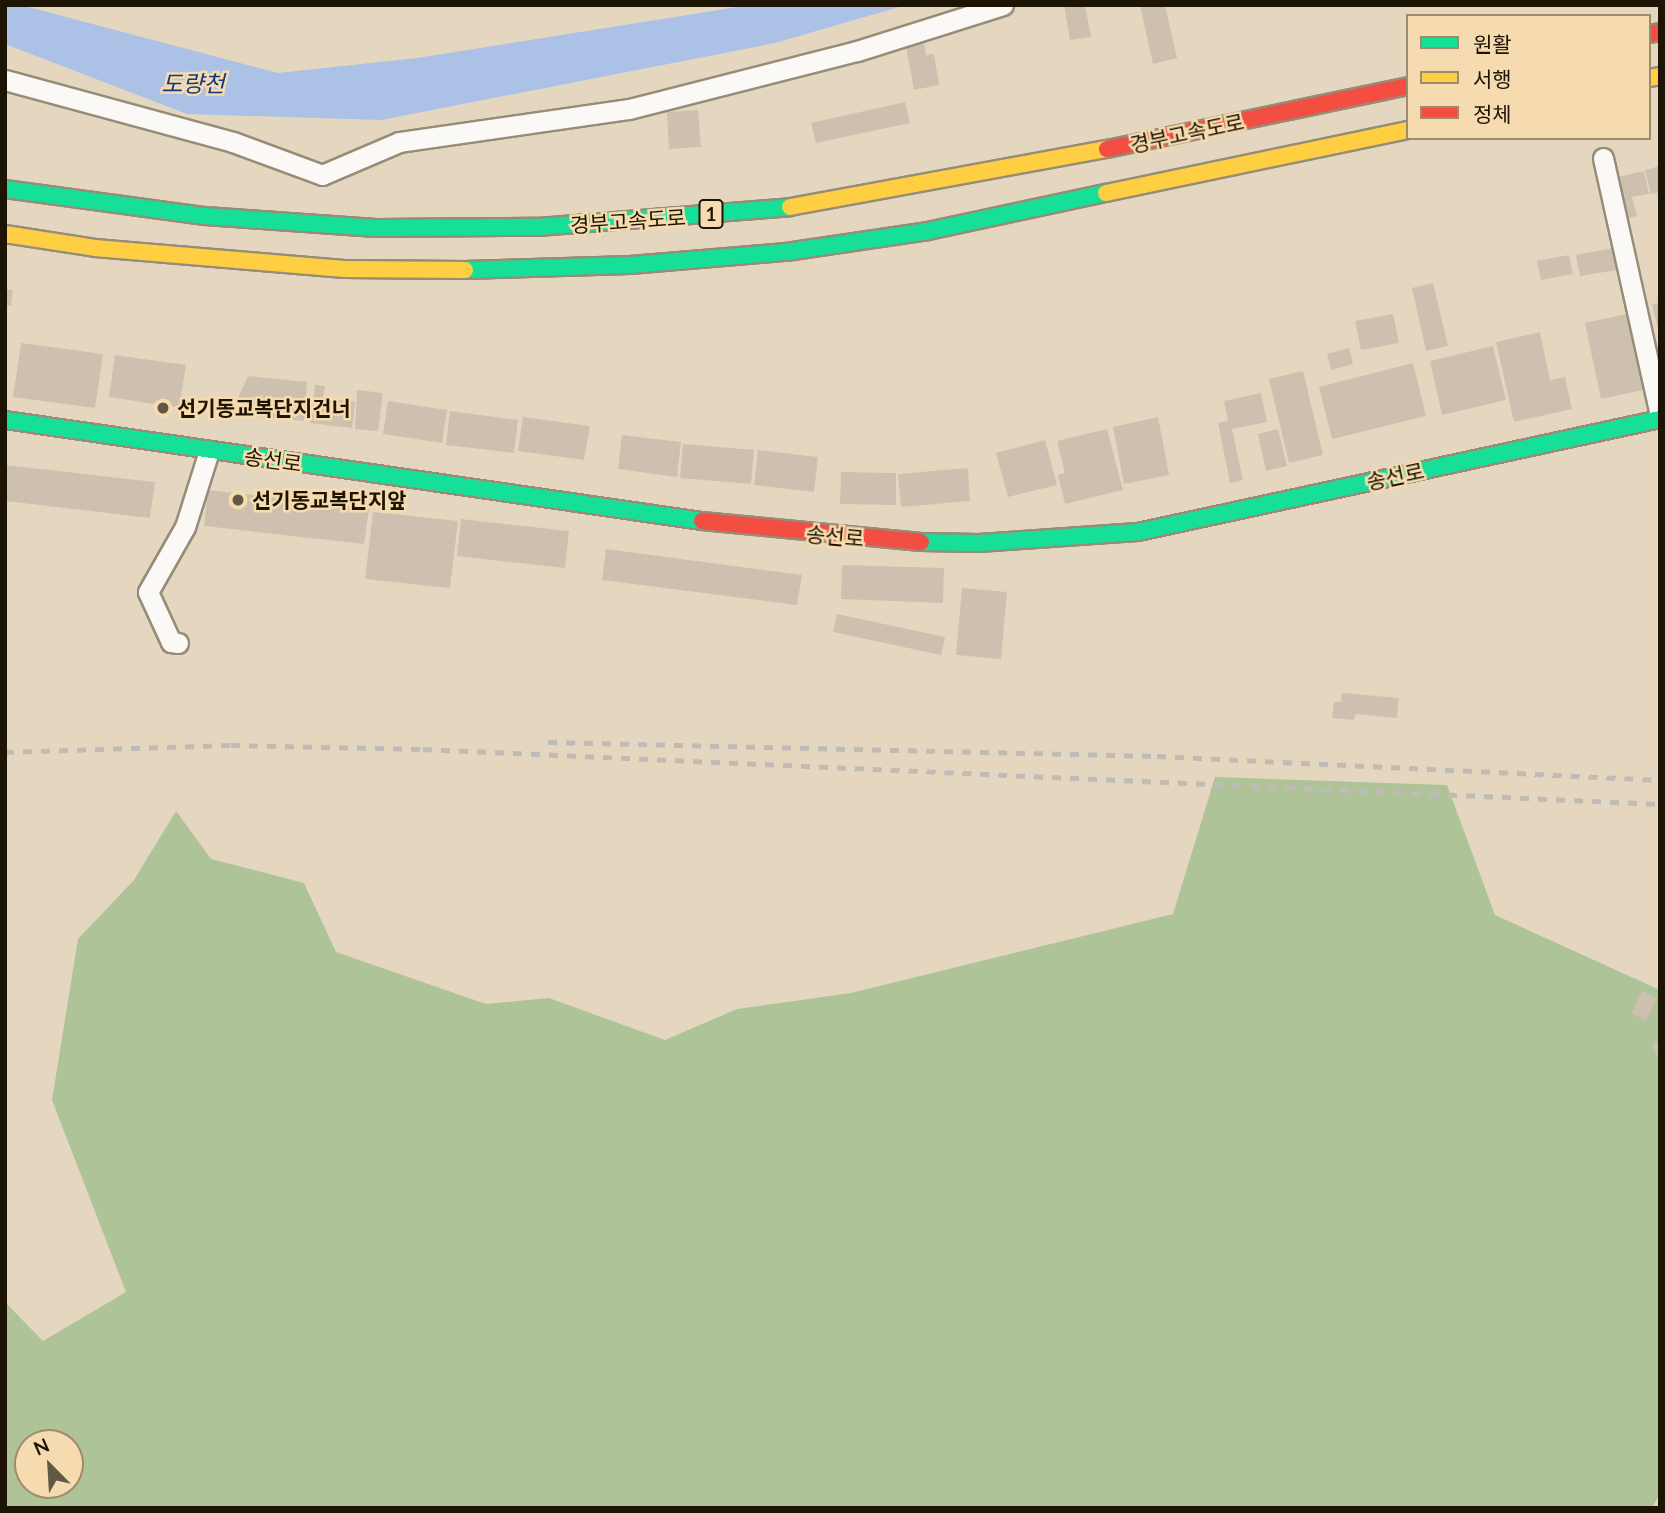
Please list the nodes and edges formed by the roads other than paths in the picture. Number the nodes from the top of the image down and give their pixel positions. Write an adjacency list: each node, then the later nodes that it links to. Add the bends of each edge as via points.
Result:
1 (1003, 5): 2 (street, via 857,51 629,109 399,142 322,175 233,142)
2 (5, 80)
3 (1406, 86): 6 (main road, 경부고속도로 / 1, via 1002,171 807,205 657,220 538,227 376,228 205,216)
4 (1406, 130): 7 (main road, 경부고속도로 / 1, via 929,231 786,252 630,265 344,269 95,248)
5 (1603, 158): 8 (street)
6 (5, 189)
7 (5, 234)
8 (1660, 417): 10 (main road, 송선로, via 1139,533 1003,542 893,541 761,529)
9 (5, 419): 10 (main road, 송선로)
10 (209, 451): 11 (street, via 184,527 148,592 172,642)
11 (178, 643)

